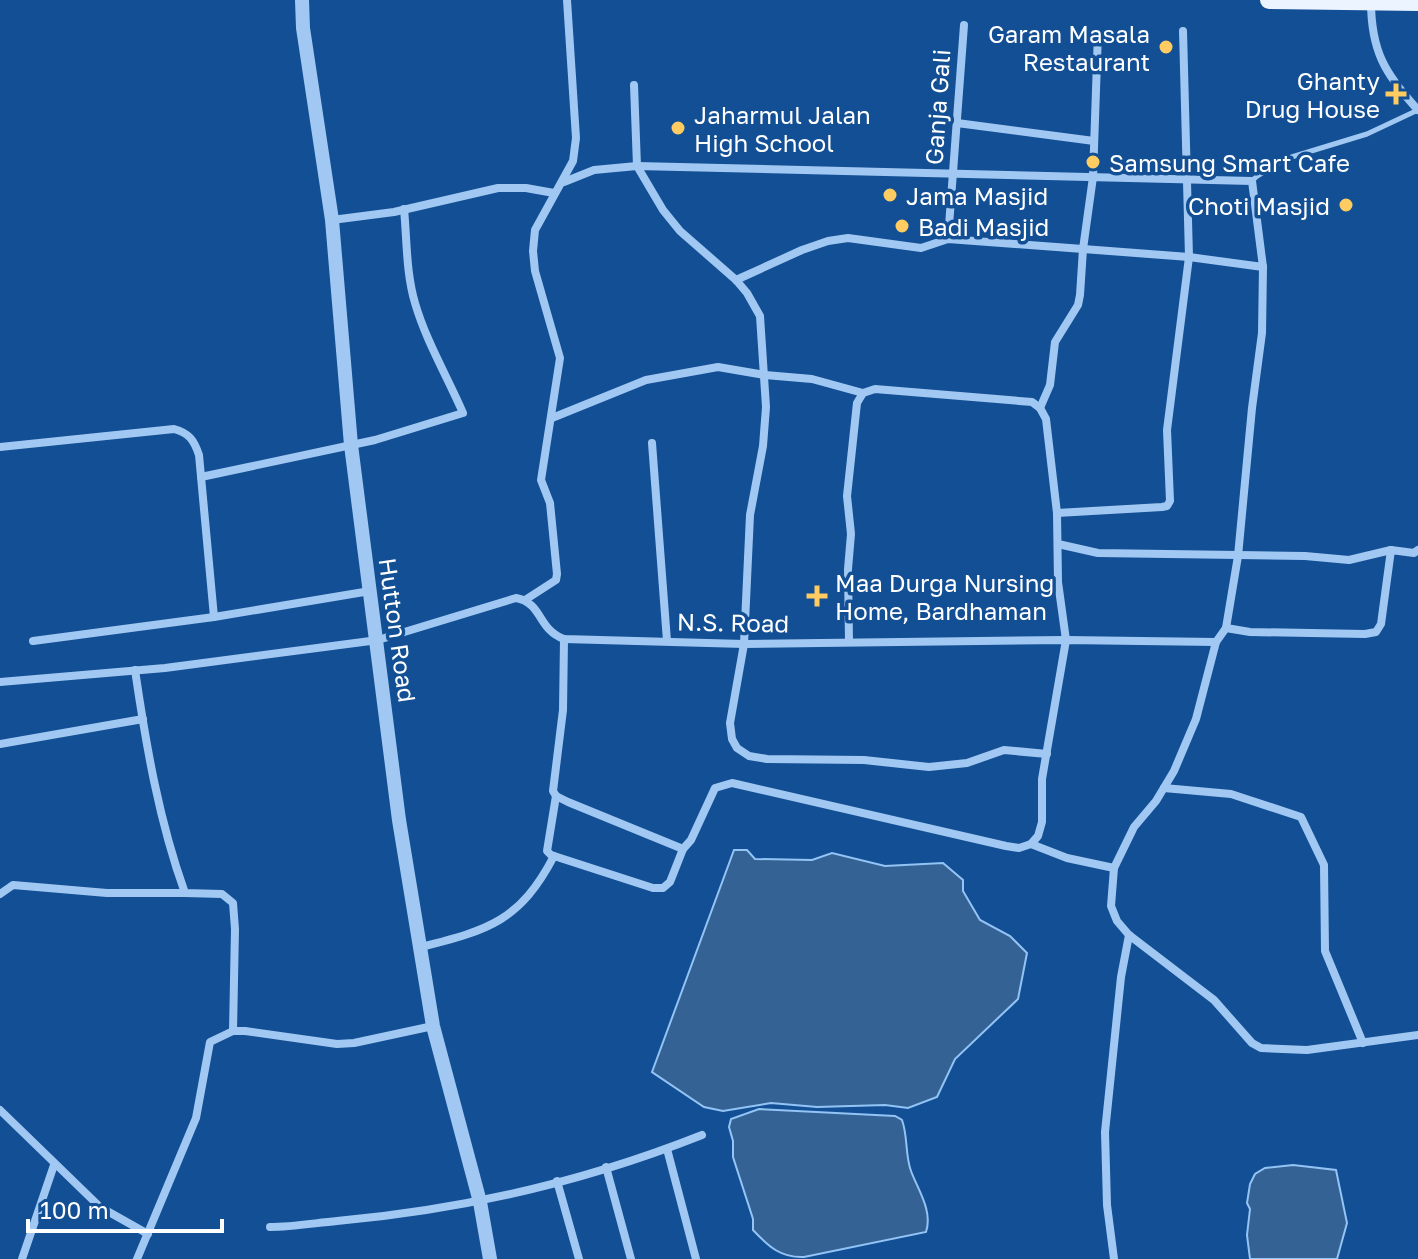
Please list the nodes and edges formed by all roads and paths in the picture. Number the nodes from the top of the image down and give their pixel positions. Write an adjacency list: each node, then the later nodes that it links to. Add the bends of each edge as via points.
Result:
1 (302, 0): 21 (street, Hutton Road)
2 (567, 0): 18 (street, via 576,138)
3 (1269, 0): 4 (main road)
4 (1371, 1): 5 (main road); 10 (street, via 1371,29 1383,66)
5 (1418, 2)
6 (964, 25): 11 (street, Ganja Gali)
7 (1183, 31): 16 (street)
8 (1098, 32): 12 (street)
9 (634, 85): 13 (street)
10 (1418, 110): 17 (lane, via 1367,134 1285,159)
11 (957, 123): 12 (street); 14 (street, Ganja Gali)
12 (1094, 141): 15 (street)
13 (637, 166): 14 (street); 18 (street, via 594,170); 26 (street, via 680,231)
14 (952, 173): 15 (street); 22 (street, Ganja Gali)
15 (1093, 177): 16 (street); 23 (street)
16 (1186, 180): 17 (street); 24 (street)
17 (1252, 181): 25 (street)
18 (564, 182): 19 (street)
19 (554, 193): 20 (street, via 498,188); 30 (street, via 535,230 533,251 560,358)
20 (404, 209): 21 (street); 32 (street, via 414,300 463,413)
21 (332, 220): 32 (street, Hutton Road)
22 (948, 239): 23 (street); 26 (street, via 921,248 864,239 828,241)
23 (1083, 249): 24 (street); 29 (street, via 1078,305 1055,342 1050,385)
24 (1189, 257): 25 (street); 35 (street, via 1167,430 1170,501 1162,507)
25 (1263, 267): 39 (street, via 1262,333)
26 (736, 280): 27 (street, via 760,316)
27 (765, 375): 28 (street, via 812,379); 30 (street, via 718,367 646,380); 51 (street, via 763,446 750,515)
28 (863, 393): 29 (street, via 875,389 973,396 1032,402); 49 (street, via 857,403 847,496)
29 (1040, 408): 35 (street, via 1046,419)
30 (552, 418): 41 (street, via 541,480 550,503 557,574 556,580)
31 (652, 443): 48 (street)
32 (351, 445): 34 (street); 40 (street, Hutton Road)
33 (0, 447): 34 (street, via 174,429 195,442)
34 (201, 477): 42 (street)
35 (1057, 513): 36 (street)
36 (1058, 544): 39 (street, via 1098,553); 46 (street)
37 (1391, 550): 38 (street); 39 (street, via 1349,560); 43 (street, via 1376,632 1342,636)
38 (1418, 550)
39 (1238, 556): 43 (street)
40 (370, 591): 42 (street); 45 (street, Hutton Road)
41 (525, 600): 44 (street, via 547,630); 45 (street, via 499,601)
42 (214, 617): 47 (street)
43 (1226, 628): 50 (street)
44 (564, 639): 48 (street, N.S. Road); 58 (street)
45 (378, 640): 52 (street); 66 (street, Hutton Road, via 399,820)
46 (1066, 640): 49 (street, N.S. Road); 50 (street, N.S. Road); 56 (street)
47 (33, 641)
48 (667, 641): 51 (street, N.S. Road)
49 (849, 642): 51 (street, N.S. Road)
50 (1216, 642): 57 (street, via 1196,719)
51 (744, 644): 56 (street, via 730,723 737,748 749,756 929,767 967,763 1004,750)
52 (135, 670): 53 (street); 54 (street)
53 (0, 682)
54 (143, 719): 55 (street); 63 (street)
55 (0, 744)
56 (1047, 754): 59 (street, via 1042,822)
57 (1164, 788): 62 (street, via 1134,827); 70 (street, via 1231,794 1301,817 1324,865 1325,951)
58 (556, 796): 60 (street); 61 (street, via 547,851)
59 (1031, 844): 60 (street, via 1006,846 732,783 715,788); 62 (street)
60 (683, 849): 61 (street, via 663,888)
61 (554, 856): 66 (street, via 539,884 516,909 473,934)
62 (1114, 868): 65 (street, via 1111,906)
63 (185, 893): 64 (street, via 13,885); 68 (street, via 222,894 233,903)
64 (0, 894)
65 (1129, 935): 70 (street, via 1214,1000 1261,1048 1307,1050); 86 (street, via 1105,1132)
66 (421, 947): 67 (street, Hutton Road)
67 (433, 1026): 68 (street, via 337,1044); 77 (street, Hutton Road)
68 (233, 1031): 79 (street, via 210,1042 196,1118)
69 (1418, 1035): 70 (street)
70 (1363, 1043)
71 (0, 1110): 74 (street)
72 (702, 1135): 73 (street)
73 (667, 1149): 75 (street); 85 (street)
74 (54, 1165): 79 (street, via 100,1207); 80 (street)
75 (606, 1167): 76 (street); 84 (street)
76 (557, 1181): 77 (street); 83 (street)
77 (480, 1202): 78 (street); 82 (street, Hutton Road)
78 (270, 1227)
79 (148, 1234): 81 (street)
80 (22, 1259)
81 (137, 1259)
82 (490, 1259)
83 (579, 1259)
84 (631, 1259)
85 (696, 1259)
86 (1114, 1259)

